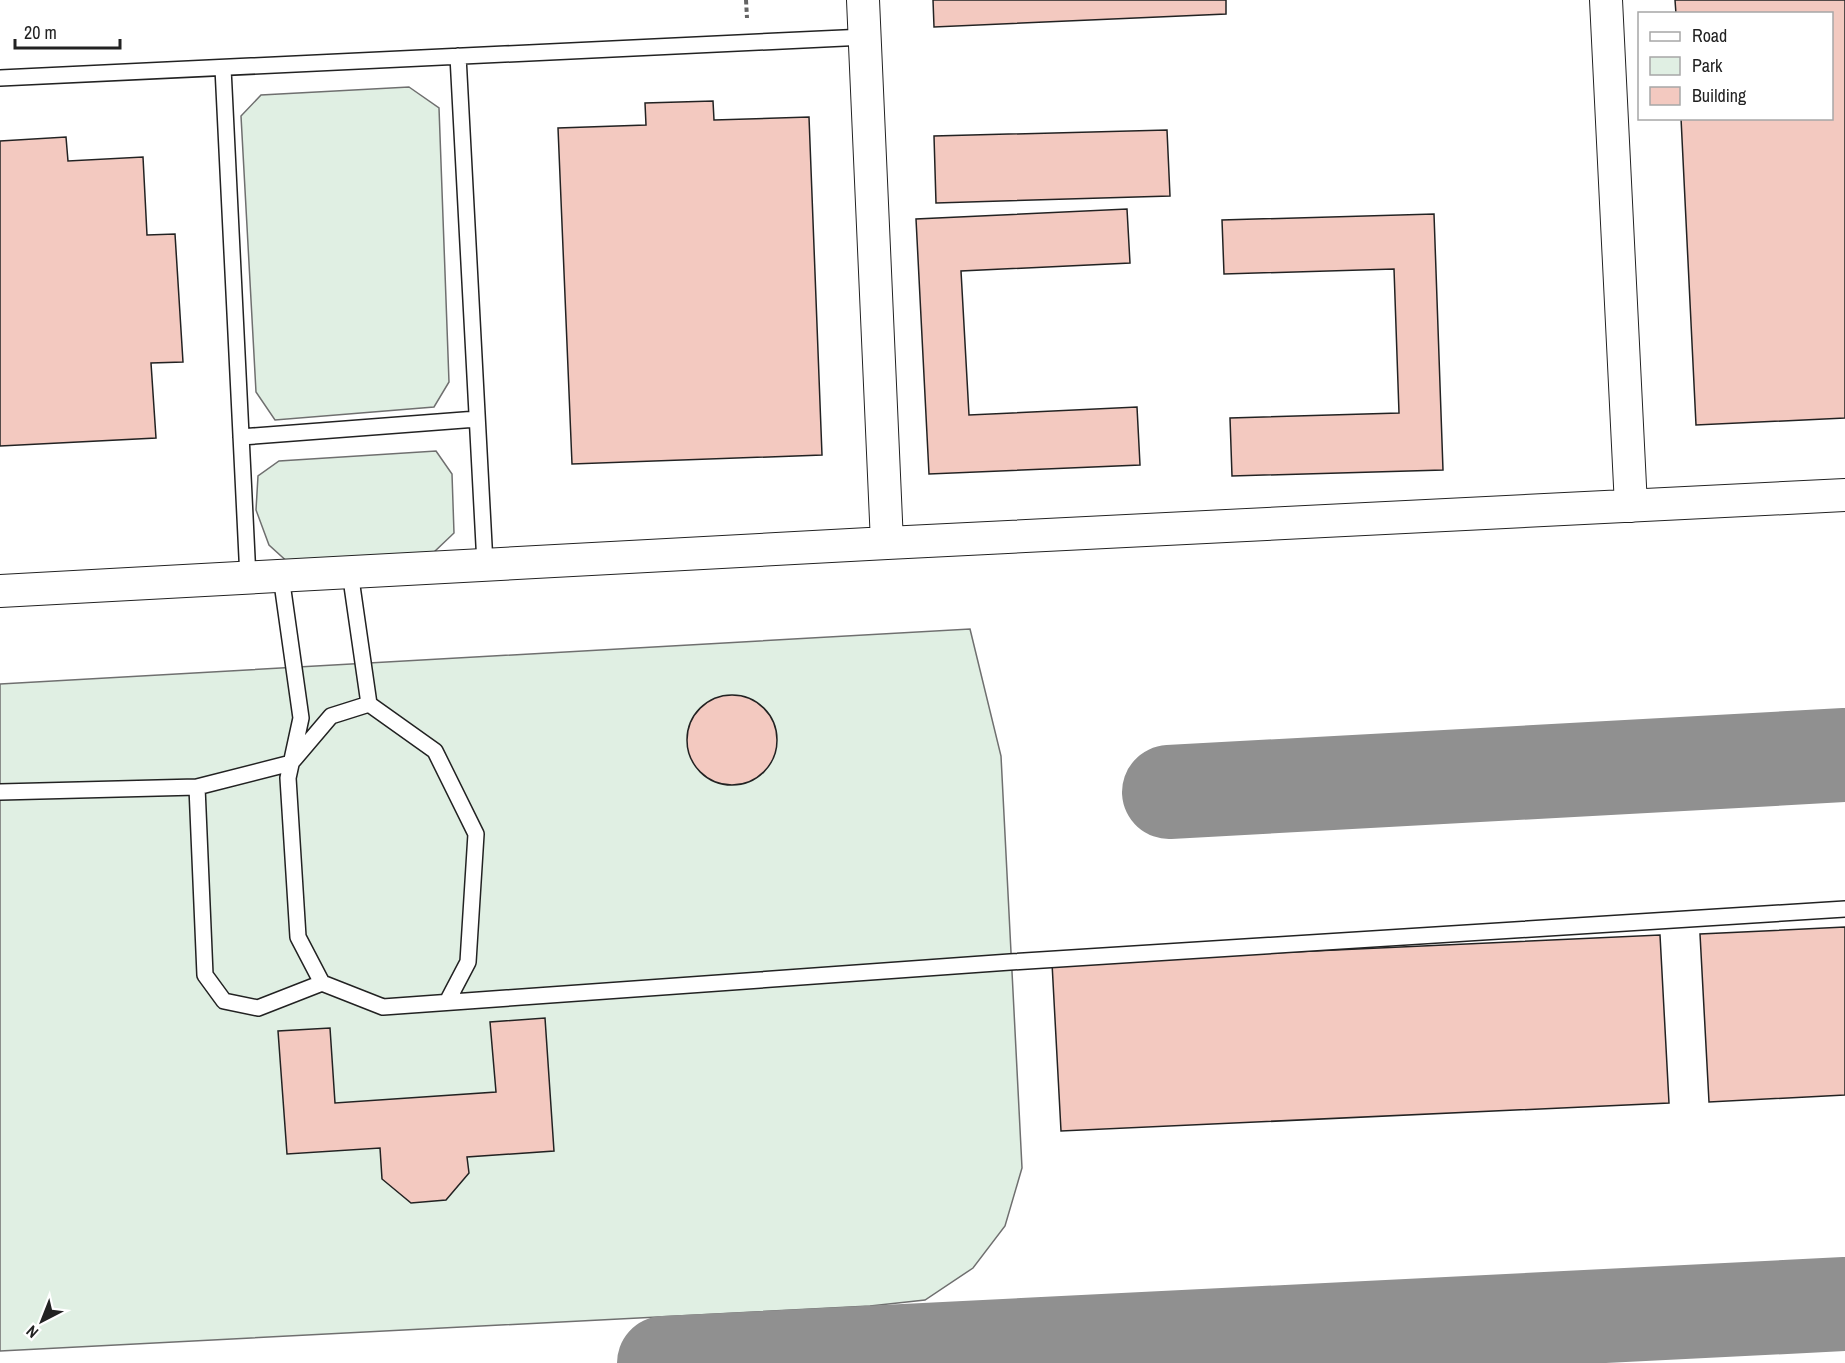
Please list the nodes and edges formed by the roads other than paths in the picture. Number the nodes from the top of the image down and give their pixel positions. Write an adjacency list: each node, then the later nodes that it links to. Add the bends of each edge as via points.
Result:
1 (863, 0): 3 (street)
2 (1606, 0): 10 (street)
3 (865, 37): 4 (lane); 11 (street)
4 (458, 56): 5 (lane); 7 (lane)
5 (223, 68): 6 (lane); 8 (lane)
6 (0, 78)
7 (477, 419): 8 (lane); 12 (lane)
8 (241, 436): 15 (lane)
9 (1845, 495): 10 (street)
10 (1631, 506): 11 (street)
11 (887, 543): 12 (street)
12 (485, 564): 13 (street)
13 (350, 572): 14 (street); 17 (lane)
14 (281, 576): 15 (street); 18 (lane, via 301,718)
15 (248, 578): 16 (street)
16 (0, 591)
17 (369, 704): 18 (lane, via 331,716); 23 (lane, via 435,750 476,834 468,962)
18 (291, 763): 19 (lane); 22 (lane, via 288,778 298,937)
19 (197, 787): 20 (lane); 22 (lane, via 205,975 224,1001 258,1008)
20 (0, 792)
21 (1845, 909): 23 (lane)
22 (322, 983): 23 (lane, via 383,1007)
23 (447, 1002)

